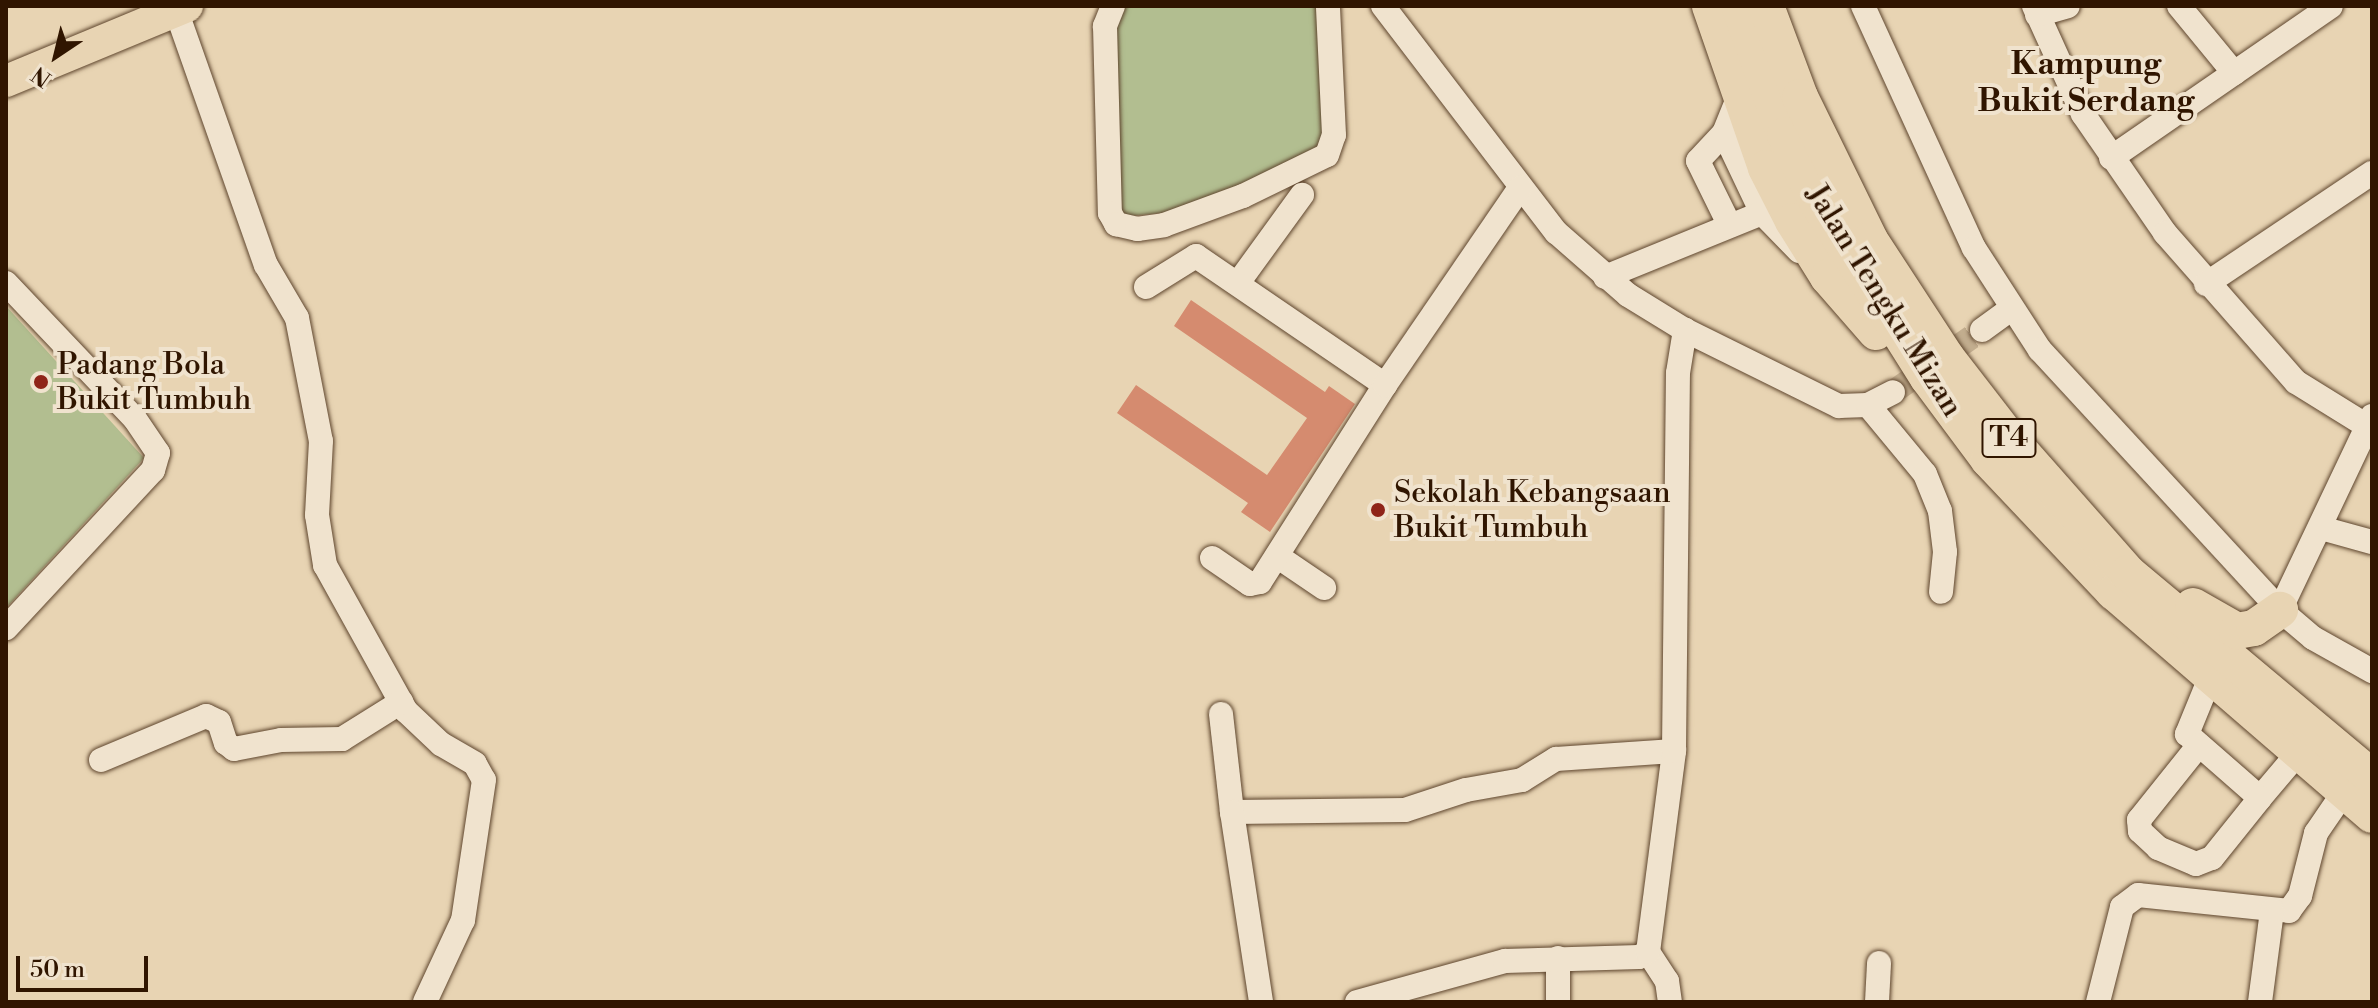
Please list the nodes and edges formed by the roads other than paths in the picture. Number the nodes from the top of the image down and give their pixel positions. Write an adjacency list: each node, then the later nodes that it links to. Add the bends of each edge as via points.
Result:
1 (1113, 6): 2 (street, via 1105,26 1110,213 1116,224 1137,229 1164,225 1243,196 1327,155 1334,135)
2 (1328, 6)
3 (1383, 6): 19 (street)
4 (1710, 6): 15 (highway)
5 (1739, 6): 32 (highway, Jalan Tengku Mizan / T4, via 1785,135 1817,202)
6 (1766, 6): 37 (highway, Jalan Tengku Mizan / T4, via 1800,97 1870,240 1947,358)
7 (1863, 6): 29 (street, via 1928,156)
8 (2068, 6): 12 (street)
9 (2179, 6): 13 (street)
10 (2331, 6): 13 (street)
11 (181, 8): 14 (main road); 48 (street, via 266,265 297,318 321,441 317,515 325,565)
12 (2036, 10): 17 (street, via 2076,100)
13 (2234, 73): 17 (street)
14 (6, 81)
15 (1739, 96): 16 (street); 24 (highway, via 1766,168)
16 (1724, 133): 21 (street); 22 (street, via 1698,161)
17 (2111, 158): 27 (street)
18 (2372, 173): 27 (street)
19 (1520, 188): 23 (street, via 1556,232); 33 (street)
20 (1302, 195): 26 (street)
21 (1762, 213): 22 (street); 24 (street)
22 (1730, 226): 23 (street)
23 (1605, 277): 30 (street)
24 (1828, 277): 32 (highway, via 1873,330)
25 (6, 283): 45 (street, via 135,419 158,453 153,470)
26 (1238, 283): 28 (street, via 1196,256); 33 (street)
27 (2206, 284): 36 (street, via 2296,382)
28 (1146, 287)
29 (2010, 310): 31 (street); 44 (street, via 2040,350)
30 (1685, 330): 35 (street, via 1839,406); 51 (street, via 1678,373)
31 (1982, 330)
32 (1928, 378): 47 (highway, Jalan Tengku Mizan / T4, via 2044,523)
33 (1385, 385): 40 (street)
34 (1893, 392): 35 (street)
35 (1868, 405): 43 (street, via 1925,474 1940,511 1945,552)
36 (2370, 421): 38 (street)
37 (2070, 507): 44 (highway, via 2220,624 2246,631); 54 (highway, Jalan Tengku Mizan / T4, via 2128,573)
38 (2321, 528): 39 (street); 44 (street)
39 (2372, 542)
40 (1277, 556): 41 (street, via 1260,582 1250,584); 42 (street)
41 (1212, 558)
42 (1324, 588)
43 (1941, 592)
44 (2280, 610): 46 (street, via 2313,638)
45 (6, 628)
46 (2372, 671)
47 (2210, 678): 50 (street, via 2187,734); 52 (highway, Jalan Tengku Mizan / T4)
48 (401, 702): 53 (street, via 342,739 281,740 234,749 226,743 219,722 206,716); 62 (street, via 441,744 475,764 485,791 459,936)
49 (1221, 714): 56 (street)
50 (2199, 745): 55 (street); 55 (street, via 2139,820 2140,831 2158,848 2196,864 2212,858)
51 (1674, 751): 56 (street, via 1556,759 1522,780 1466,790 1405,810); 59 (street)
52 (2298, 753): 54 (highway, Jalan Tengku Mizan / T4); 55 (street)
53 (101, 760)
54 (2358, 784): 57 (highway, Jalan Tengku Mizan / T4); 58 (street, via 2316,833 2300,896 2289,911)
55 (2260, 798)
56 (1232, 812): 63 (street)
57 (2372, 815)
58 (2272, 911): 68 (street, via 2138,895 2122,907); 69 (street)
59 (1648, 952): 60 (street, via 1639,957); 66 (street, via 1667,981)
60 (1558, 958): 64 (street, via 1505,961); 65 (street)
61 (1879, 963): 67 (street)
62 (425, 1002)
63 (1261, 1002)
64 (1357, 1002)
65 (1558, 1002)
66 (1670, 1002)
67 (1877, 1002)
68 (2098, 1002)
69 (2260, 1002)

